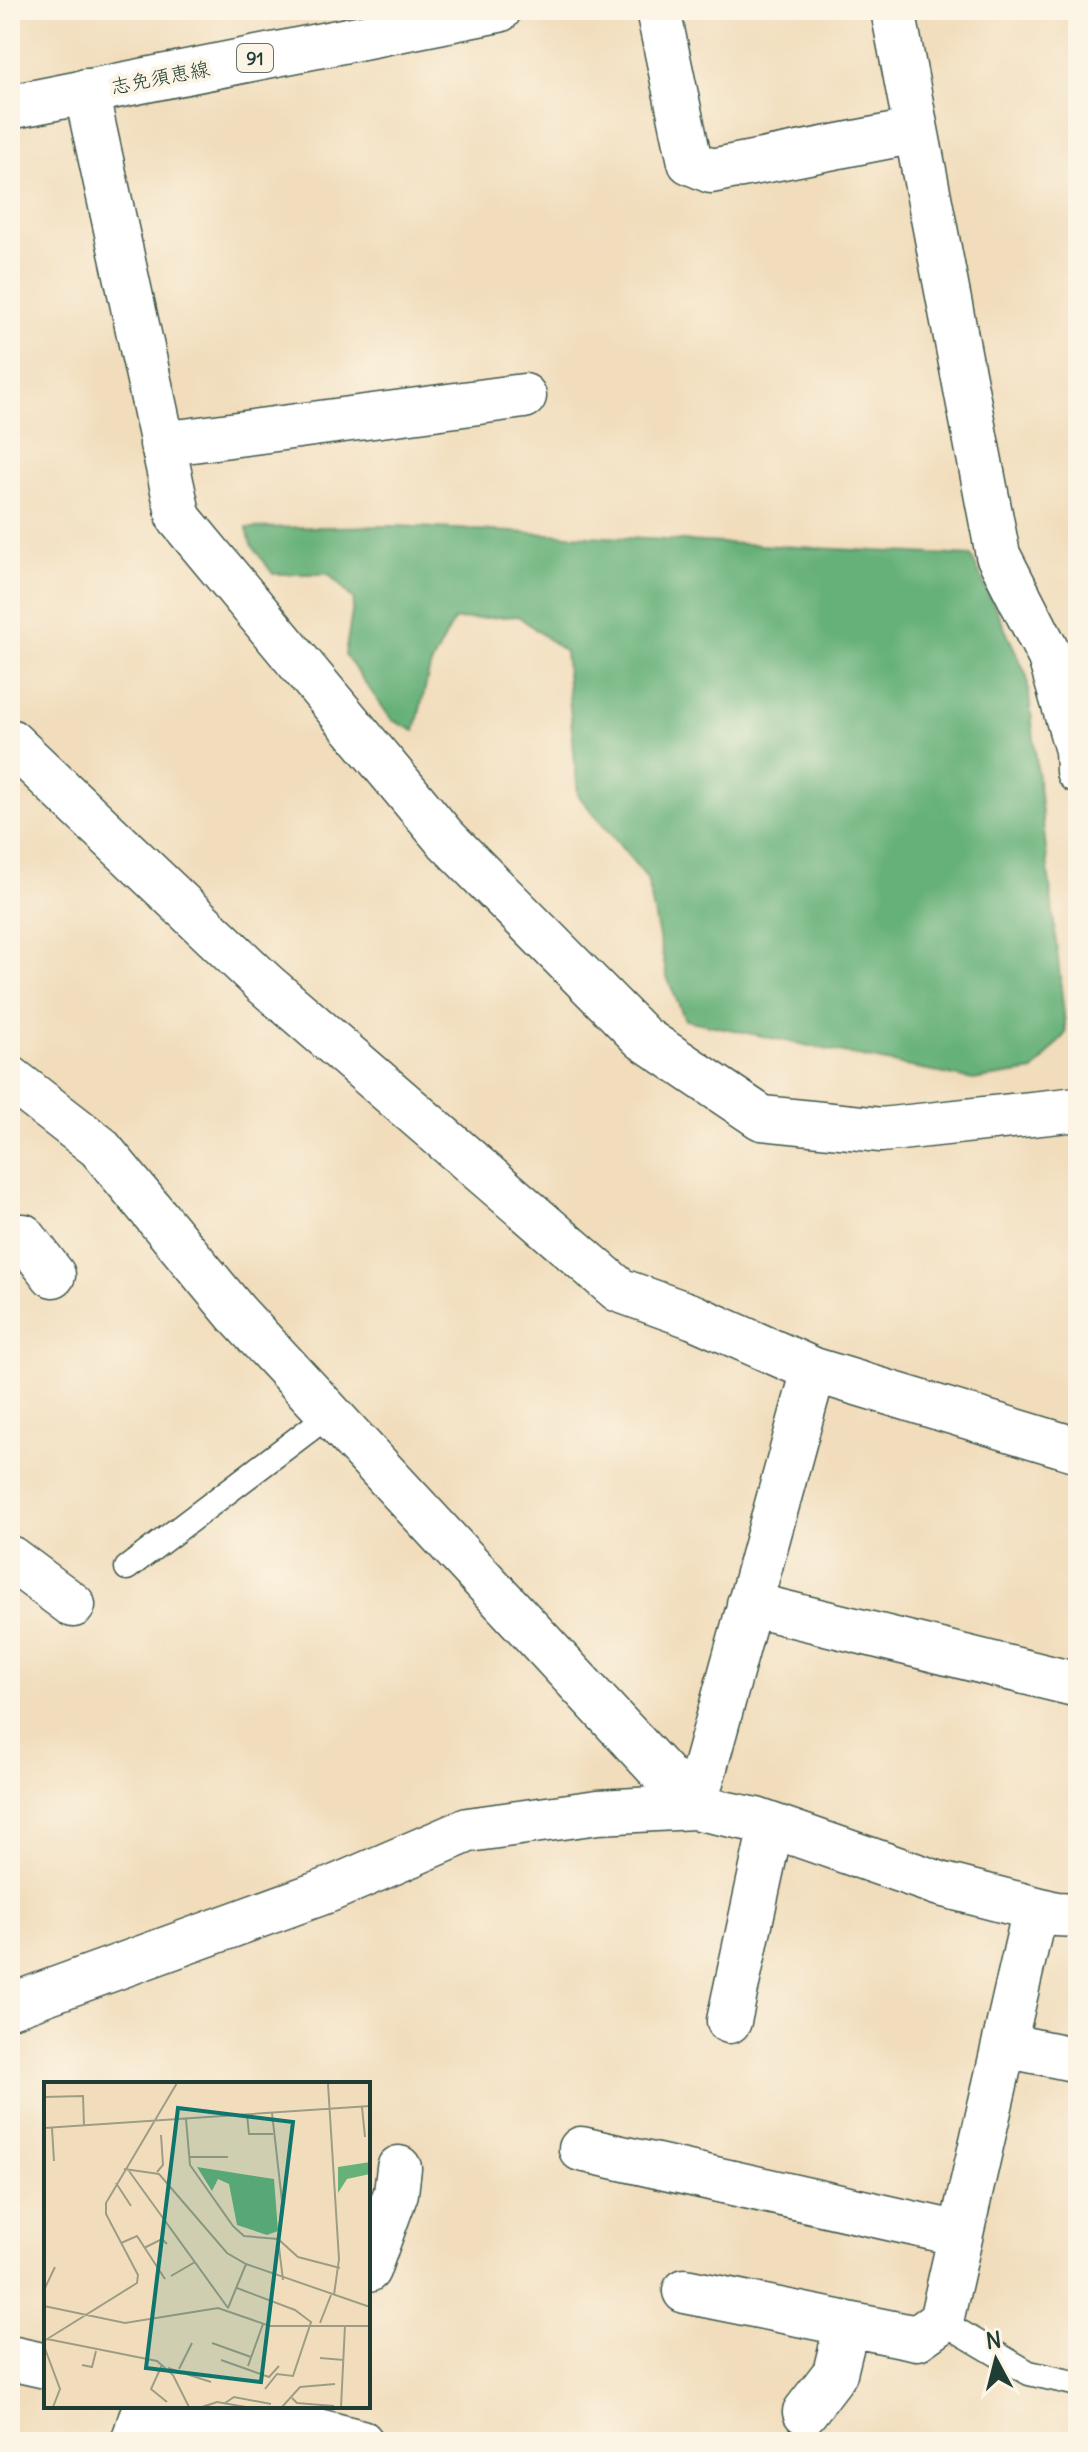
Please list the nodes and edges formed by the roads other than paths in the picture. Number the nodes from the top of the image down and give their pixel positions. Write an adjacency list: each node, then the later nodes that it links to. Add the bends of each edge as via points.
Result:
1 (499, 10): 4 (street, 志免須恵線 / 91)
2 (658, 10): 6 (street, via 690,162 711,171)
3 (893, 10): 6 (street)
4 (86, 91): 5 (street, 志免須恵線 / 91); 8 (street)
5 (10, 107)
6 (916, 131): 10 (street, via 998,555 1050,657 1077,750)
7 (524, 396): 8 (street)
8 (162, 444): 12 (street, via 179,518 444,837 643,1038 762,1118 881,1130)
9 (10, 741): 15 (street, via 265,984 619,1290)
10 (1078, 771)
11 (11, 1081): 16 (street, via 99,1147 236,1313)
12 (1078, 1109)
13 (10, 1236): 14 (street, via 23,1236)
14 (53, 1275)
15 (814, 1370): 17 (street); 20 (street)
16 (330, 1414): 19 (lane); 23 (street)
17 (1078, 1450)
18 (10, 1558): 21 (street)
19 (127, 1568)
20 (749, 1604): 22 (street); 23 (street)
21 (73, 1605)
22 (1078, 1685)
23 (694, 1807): 24 (street); 27 (street, via 598,1812 468,1830 329,1890)
24 (771, 1826): 25 (street, via 940,1884); 28 (street)
25 (1035, 1909): 26 (street); 29 (street)
26 (1078, 1915)
27 (10, 2006)
28 (729, 2021)
29 (1004, 2045): 30 (street); 33 (street)
30 (1078, 2060)
31 (581, 2149): 33 (street)
32 (399, 2168): 34 (street, via 396,2193)
33 (960, 2234): 36 (street)
34 (370, 2264)
35 (685, 2291): 37 (street)
36 (941, 2321): 37 (street, via 917,2338); 40 (lane, via 1029,2373)
37 (847, 2324): 43 (street, via 835,2373)
38 (10, 2358): 39 (street)
39 (44, 2366)
40 (1078, 2384)
41 (144, 2408): 46 (street)
42 (156, 2408): 45 (street)
43 (805, 2412)
44 (315, 2418): 45 (street, via 237,2419); 47 (street)
45 (209, 2436)
46 (133, 2442)
47 (361, 2442)

